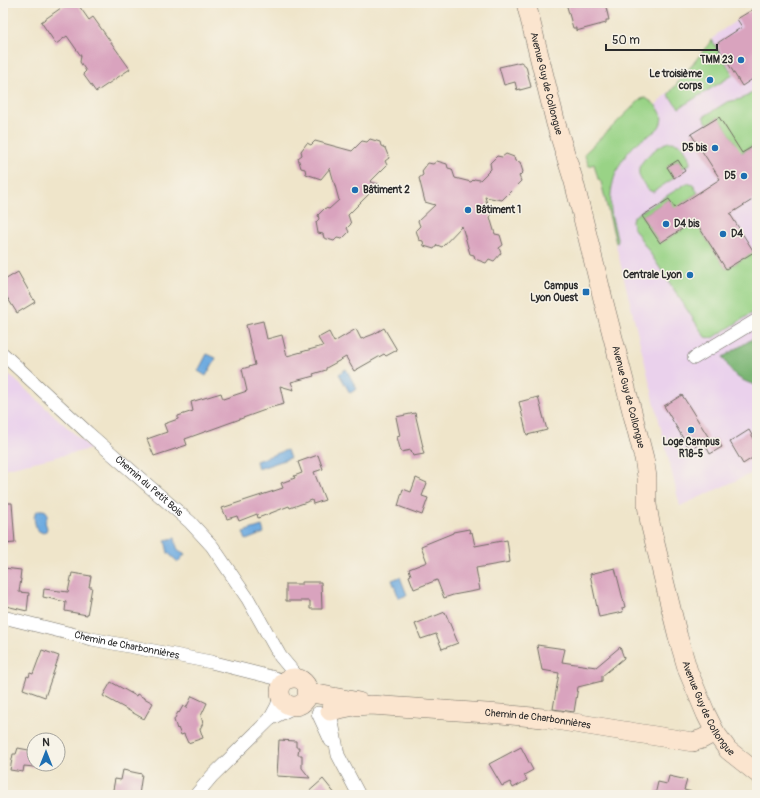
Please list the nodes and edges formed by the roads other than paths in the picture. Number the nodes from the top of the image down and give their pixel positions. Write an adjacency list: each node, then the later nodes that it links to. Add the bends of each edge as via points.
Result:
1 (526, 3): 7 (main road, Avenue Guy de Collongue, via 644,458 650,523 678,637 688,671 706,714)
2 (757, 320): 4 (street)
3 (3, 354): 6 (street, Chemin du Petit Bois, via 190,522 212,546 248,599)
4 (694, 358)
5 (3, 617): 6 (street, Chemin de Charbonnières, via 92,639 250,671 275,678)
6 (301, 695): 7 (main road, Chemin de Charbonnières, via 354,706 371,705 558,720 682,741 693,742); 9 (street, via 277,706 270,719); 10 (street, Chemin du Petit Bois)
7 (708, 736): 8 (main road, Avenue Guy de Collongue)
8 (757, 773)
9 (196, 795)
10 (359, 795)

